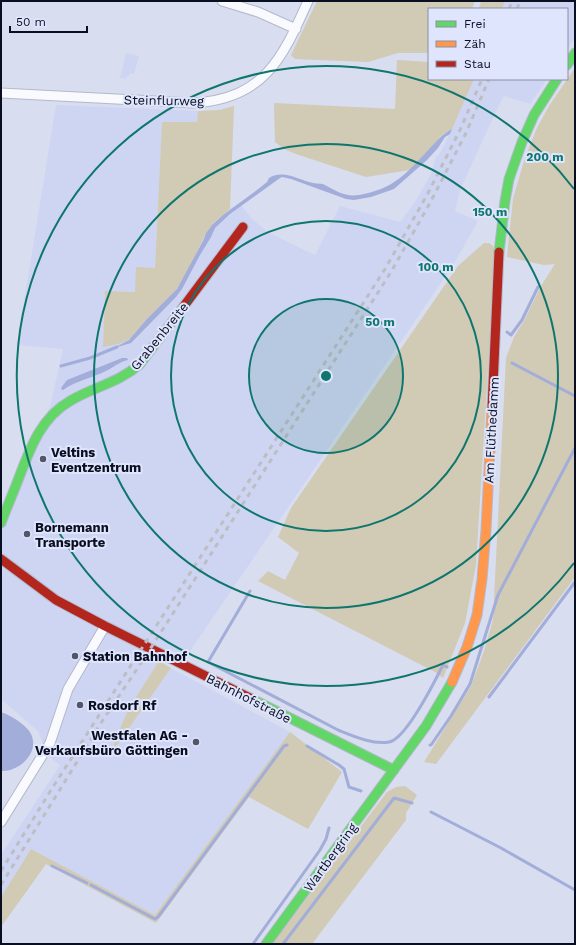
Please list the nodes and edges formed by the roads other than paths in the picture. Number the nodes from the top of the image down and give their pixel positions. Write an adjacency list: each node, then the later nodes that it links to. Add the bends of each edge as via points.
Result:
1 (222, 1): 3 (street, via 258,12)
2 (308, 1): 3 (street, Steinflurweg)
3 (296, 29): 7 (street, Steinflurweg, via 262,78 241,93 220,100 193,103)
4 (575, 53): 5 (main road)
5 (568, 63)
6 (556, 80): 12 (main road, Am Flüthedamm, via 524,136 509,180 505,201 499,253 486,530 477,615 467,648 449,688 426,726)
7 (1, 93)
8 (243, 228): 9 (main road, Grabenbreite, via 140,364 114,382 72,399 48,419 31,446)
9 (1, 523)
10 (1, 559): 11 (main road, Bahnhofstraße, via 56,600)
11 (105, 626): 12 (main road, Bahnhofstraße); 13 (street, via 68,689 50,743)
12 (394, 770): 14 (main road, Wartbergring)
13 (1, 822)
14 (266, 944)

